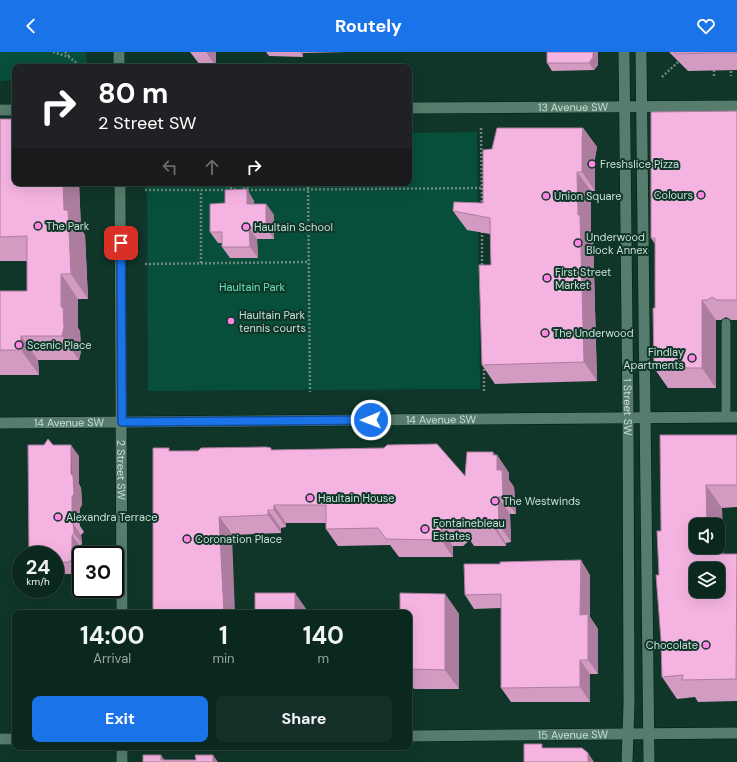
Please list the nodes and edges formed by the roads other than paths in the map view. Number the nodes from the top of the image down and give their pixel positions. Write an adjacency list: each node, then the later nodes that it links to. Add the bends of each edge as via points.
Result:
1 (119, 52): 4 (street)
2 (624, 52): 6 (street, 1 Street SW)
3 (642, 52): 7 (street, 1 Street SW)
4 (119, 64)
5 (737, 106): 7 (street, 13 Avenue SW)
6 (624, 107): 7 (street, 13 Avenue SW); 8 (street, 13 Avenue SW); 13 (street, 1 Street SW)
7 (642, 107): 14 (street, 1 Street SW)
8 (412, 108)
9 (0, 110): 10 (street)
10 (12, 110)
11 (120, 186): 16 (street, 2 Street SW)
12 (726, 324): 15 (lane)
13 (628, 417): 14 (street, 14 Avenue SW); 16 (street, 14 Avenue SW); 20 (street, 1 Street SW)
14 (645, 417): 15 (street, 14 Avenue SW); 21 (street, 1 Street SW)
15 (732, 417)
16 (122, 422): 17 (street, 14 Avenue SW); 18 (street, 2 Street SW)
17 (0, 423)
18 (122, 610)
19 (737, 733): 21 (street, 15 Avenue SW)
20 (627, 734): 21 (street, 15 Avenue SW); 22 (street, 15 Avenue SW); 27 (street, 1 Street SW)
21 (648, 734): 28 (street, 1 Street SW)
22 (412, 736)
23 (0, 739): 24 (street)
24 (12, 739)
25 (122, 750): 26 (street)
26 (122, 762)
27 (627, 762)
28 (649, 762)

